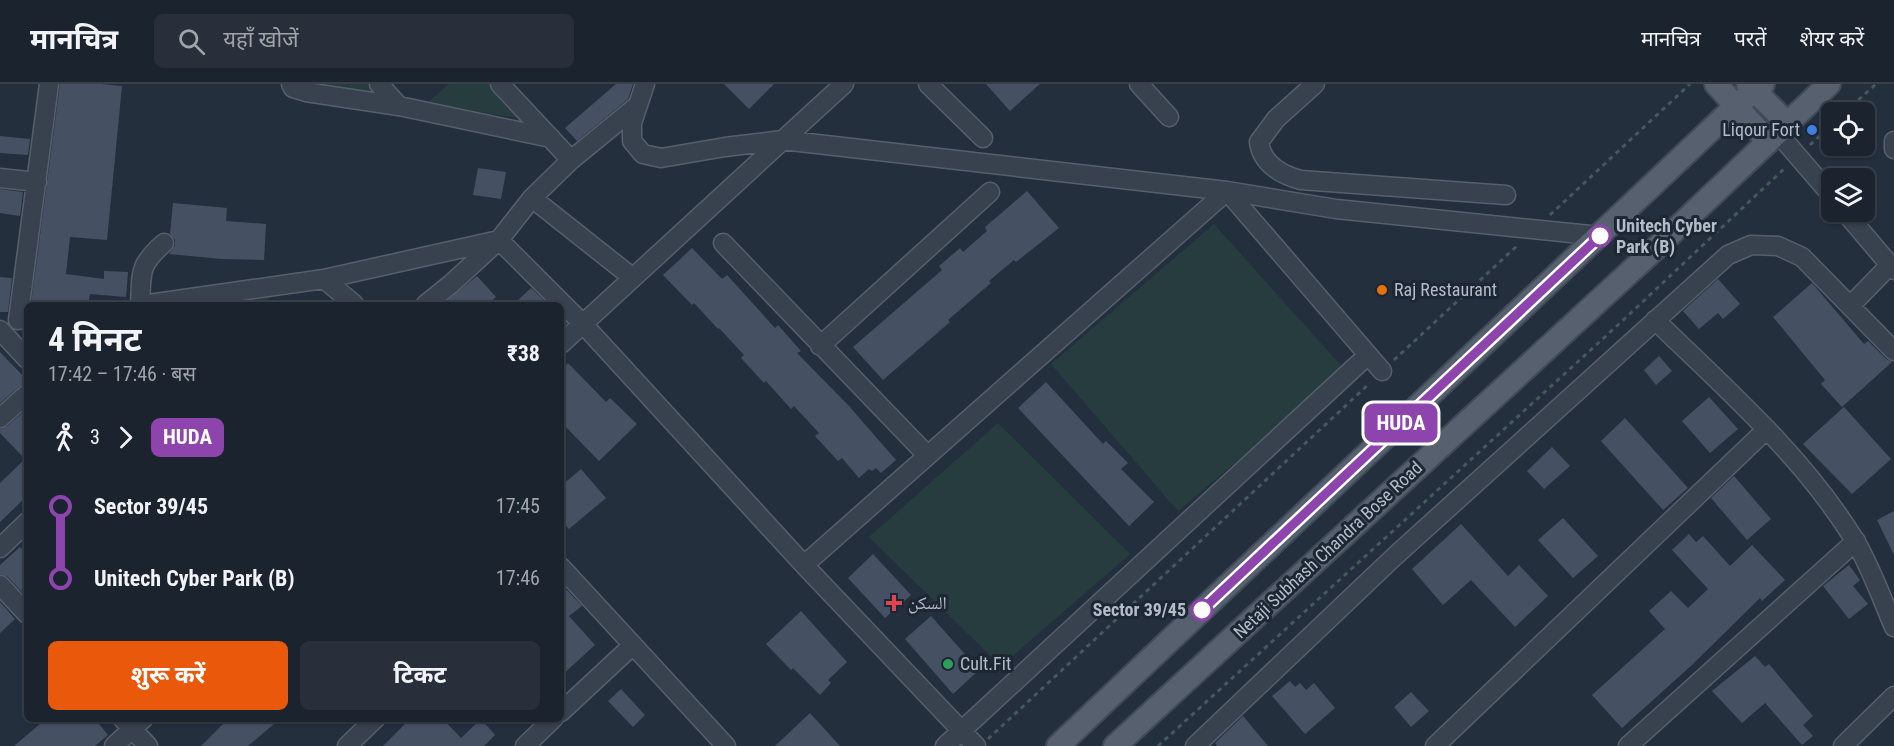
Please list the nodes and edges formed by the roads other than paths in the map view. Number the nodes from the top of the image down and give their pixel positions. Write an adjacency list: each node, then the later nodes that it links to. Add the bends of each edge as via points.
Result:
1 (49, 84): 26 (street)
2 (291, 84): 13 (street, via 306,92)
3 (378, 84): 13 (street)
4 (500, 84): 18 (street)
5 (645, 84): 14 (street)
6 (844, 84): 20 (street)
7 (928, 84): 19 (street)
8 (1139, 84): 16 (street)
9 (1315, 84): 25 (street, via 1276,119 1258,142 1271,165)
10 (1716, 84): 15 (main road)
11 (1829, 84): 17 (main road, Netaji Subhash Chandra Bose Road)
12 (1755, 86): 15 (main road); 17 (main road)
13 (399, 106): 18 (street)
14 (637, 106): 20 (street, via 632,123 633,141 643,154 661,158); 23 (street)
15 (1736, 106): 17 (main road); 34 (main road)
16 (1169, 117)
17 (1777, 132): 27 (street); 85 (main road, Netaji Subhash Chandra Bose Road)
18 (550, 138): 23 (street)
19 (983, 138)
20 (782, 140): 28 (street); 39 (street)
21 (1894, 141): 22 (street)
22 (1894, 149)
23 (571, 160): 31 (street)
24 (0, 177): 26 (street)
25 (1290, 177): 30 (street); 32 (street)
26 (37, 182): 48 (street)
27 (1821, 182)
28 (1227, 191): 32 (street); 55 (street); 61 (street)
29 (990, 192): 53 (street)
30 (1506, 195)
31 (532, 198): 35 (street); 39 (street)
32 (1285, 201): 34 (street)
33 (1854, 222): 38 (street)
34 (1600, 236): 84 (main road)
35 (499, 240): 40 (street); 44 (street); 45 (street)
36 (164, 243): 41 (street, via 144,265)
37 (723, 243): 53 (street)
38 (1893, 267): 47 (street)
39 (633, 278): 50 (street)
40 (324, 279): 42 (street); 43 (street)
41 (140, 302)
42 (163, 302)
43 (352, 302)
44 (428, 302)
45 (561, 302)
46 (564, 305): 50 (street)
47 (1851, 305): 49 (street, via 1802,257 1778,246 1751,245 1728,255); 54 (street)
48 (15, 320)
49 (1655, 320): 60 (street); 86 (street, via 1395,556)
50 (583, 324): 52 (street); 65 (street)
51 (0, 330): 56 (street)
52 (564, 341)
53 (820, 346): 61 (street)
54 (1894, 351)
55 (1368, 355): 57 (street); 76 (street)
56 (24, 356)
57 (1382, 371)
58 (24, 397): 59 (street)
59 (0, 418)
60 (1767, 429): 63 (street, via 1824,494); 87 (street)
61 (927, 455): 65 (street)
62 (24, 525): 64 (street)
63 (1856, 541): 69 (street); 88 (street)
64 (0, 548)
65 (804, 565): 76 (street)
66 (564, 570): 70 (street)
67 (0, 585): 68 (street)
68 (24, 611)
69 (1894, 627)
70 (633, 645): 72 (street); 77 (street)
71 (1894, 696): 89 (street)
72 (564, 709)
73 (133, 722): 78 (street); 79 (street)
74 (372, 722): 80 (street)
75 (550, 722): 81 (street)
76 (961, 731): 82 (street); 83 (street)
77 (715, 742)
78 (114, 746)
79 (148, 746)
80 (347, 746)
81 (525, 746)
82 (945, 746)
83 (978, 746)
84 (1058, 746)
85 (1115, 746)
86 (1195, 746)
87 (1435, 746)
88 (1628, 746)
89 (1844, 746)

